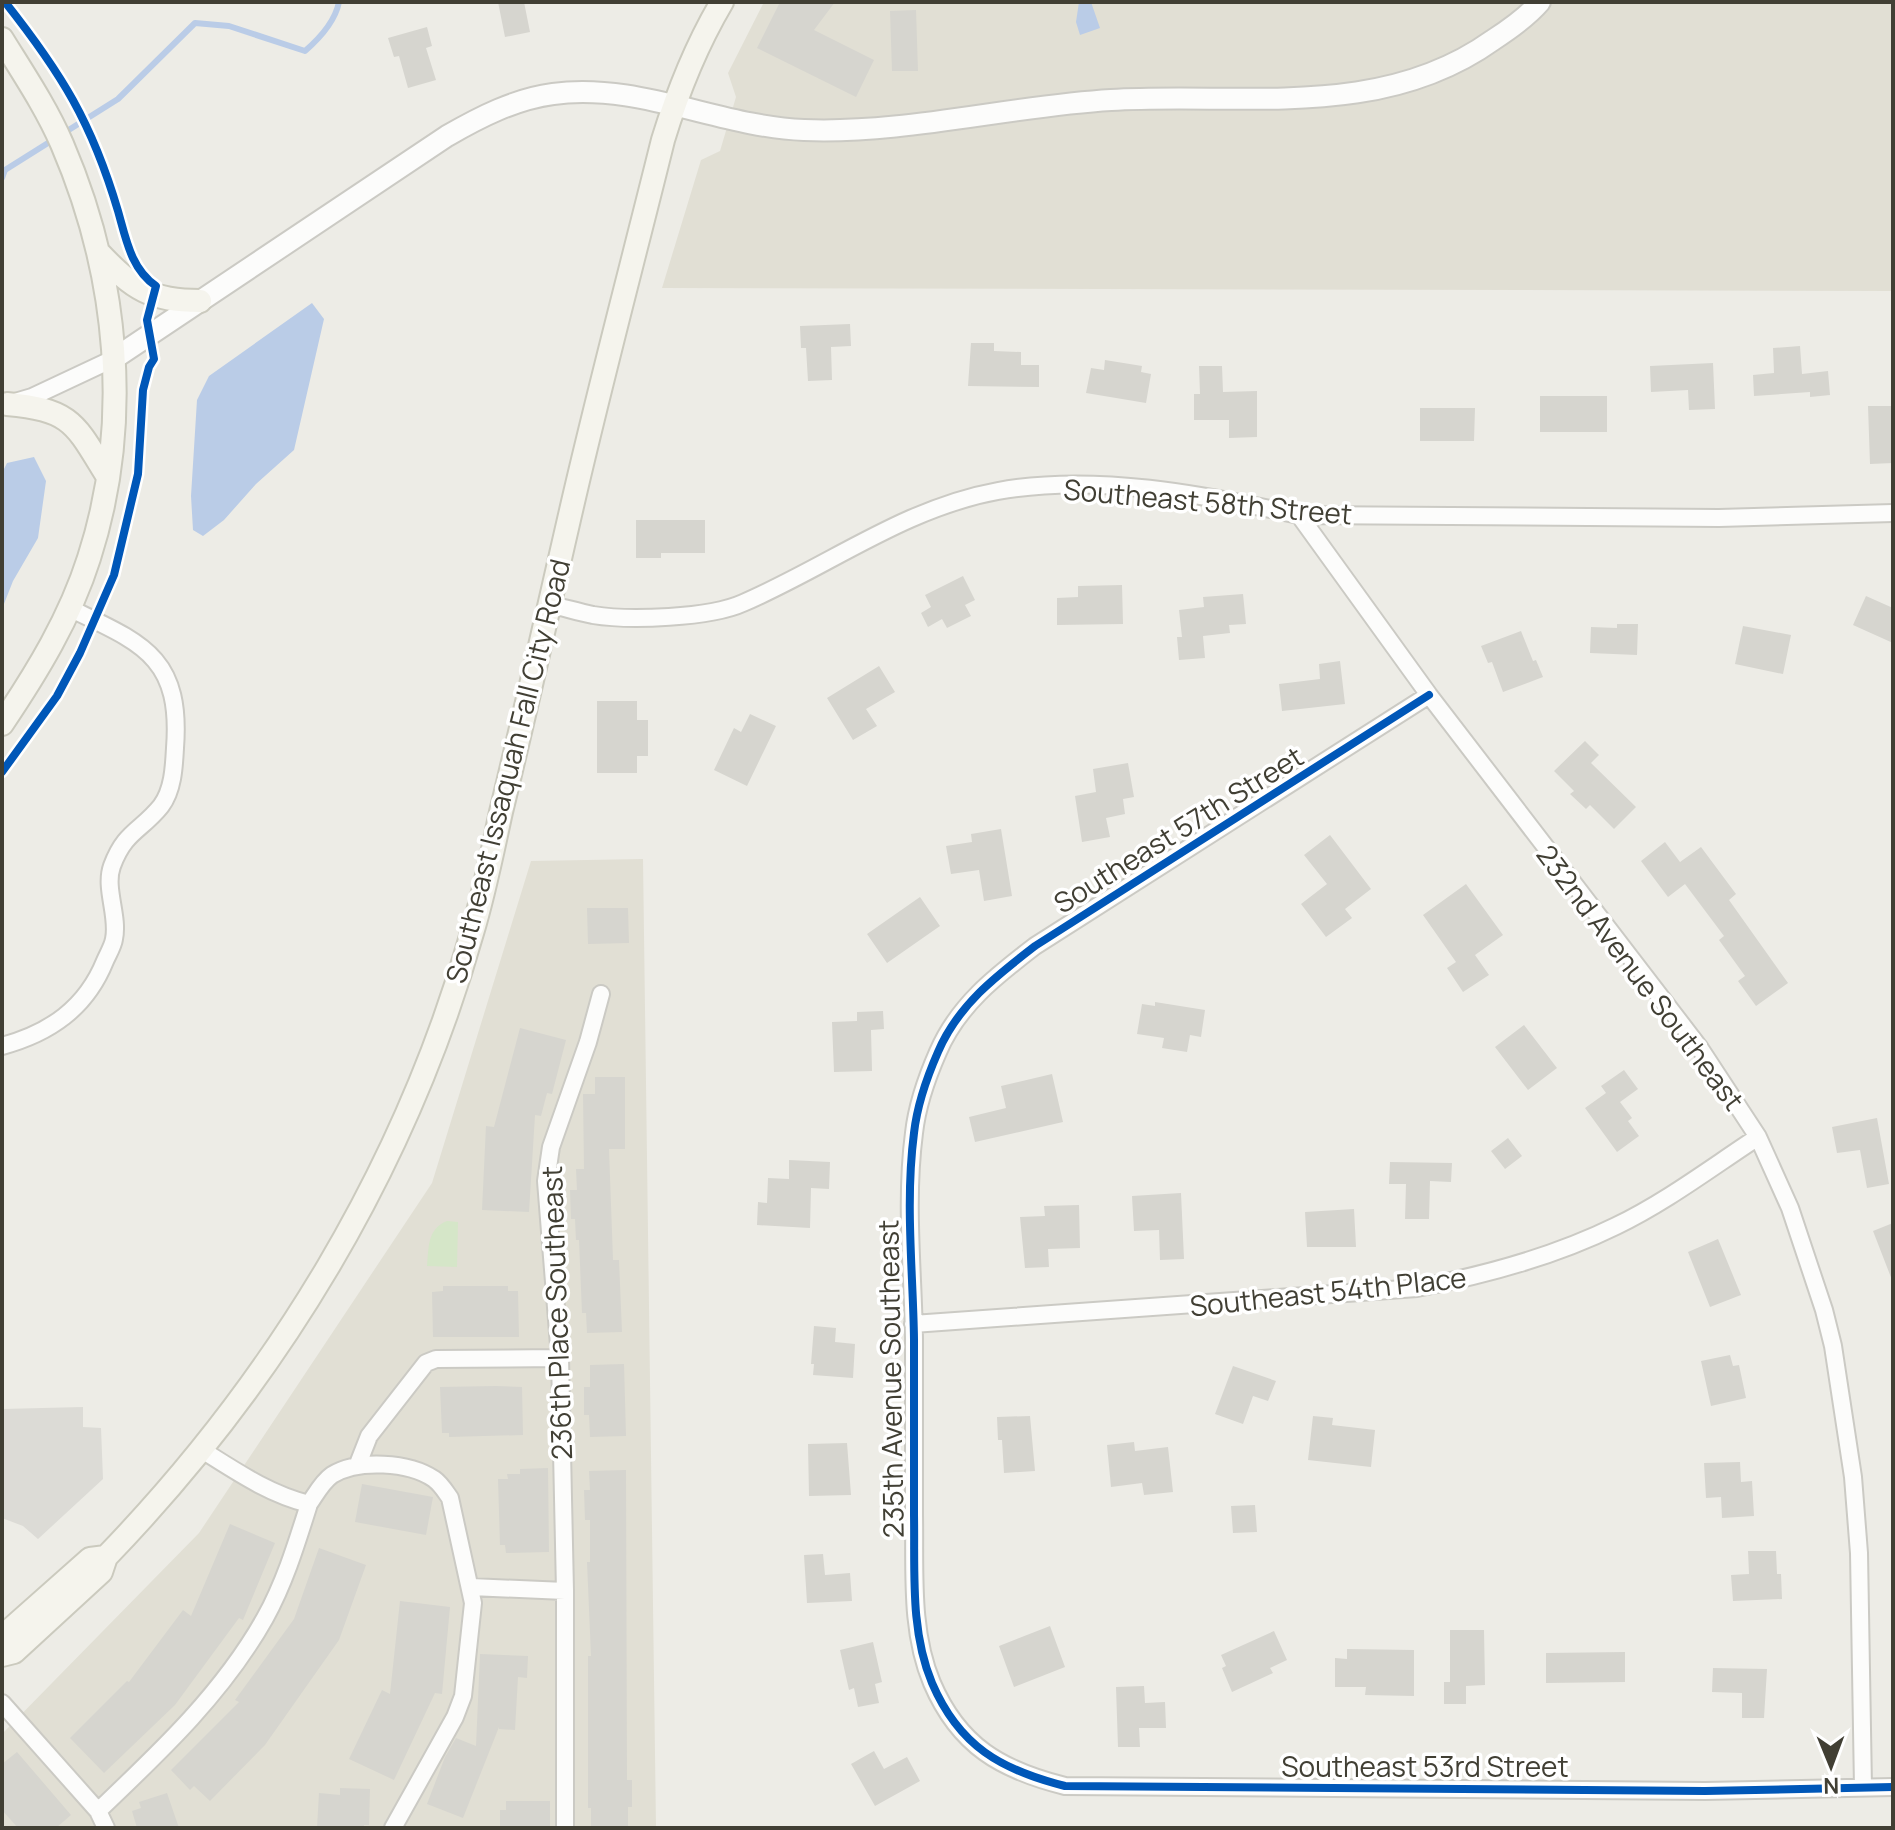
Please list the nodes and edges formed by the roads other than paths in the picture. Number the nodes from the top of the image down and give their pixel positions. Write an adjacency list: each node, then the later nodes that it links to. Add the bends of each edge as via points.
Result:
1 (722, 2): 4 (main road, Southeast Issaquah Fall City Road)
2 (1540, 2): 4 (street, via 1459,61 1389,87 1346,96 1112,100 834,130 767,127)
3 (2, 39): 5 (main road, via 61,142)
4 (673, 105): 6 (street, via 579,92 519,101 447,136); 12 (main road, Southeast Issaquah Fall City Road)
5 (99, 253): 6 (main road, via 132,286 152,296); 7 (main road)
6 (200, 301): 7 (street)
7 (115, 358): 8 (street); 9 (main road)
8 (5, 405): 9 (main road, via 43,407 64,417)
9 (108, 477): 13 (main road, via 89,561)
10 (1893, 513): 11 (street, Southeast 58th Street, via 1719,518)
11 (1299, 515): 12 (street, Southeast 58th Street, via 1140,489 1036,486 971,498 903,521 741,605 650,617 594,615); 14 (street, 232nd Avenue Southeast)
12 (552, 605): 22 (main road, Southeast Issaquah Fall City Road, via 472,934 392,1147 311,1298)
13 (69, 608): 15 (main road); 18 (street, via 132,640 165,672 176,713 173,778 162,805 124,840 111,870 115,938 96,984 78,1006 30,1038)
14 (1429, 695): 17 (street, Southeast 57th Street, via 1035,946); 19 (street, 232nd Avenue Southeast, via 1699,1047)
15 (2, 724)
16 (601, 994): 21 (street, 236th Place Southeast, via 547,1164)
17 (960, 1012): 20 (street, 235th Avenue Southeast, via 939,1049 914,1131 909,1200)
18 (2, 1046)
19 (1758, 1137): 20 (street, Southeast 54th Place, via 1619,1225 1481,1276 1403,1289); 32 (street, 232nd Avenue Southeast, via 1805,1249 1838,1371 1859,1553)
20 (913, 1324): 31 (street, 235th Avenue Southeast, via 918,1632 933,1686)
21 (560, 1358): 23 (street, via 426,1363 369,1436); 27 (street, 236th Place Southeast)
22 (202, 1450): 24 (street, via 273,1492); 25 (main road, Southeast Issaquah Fall City Road)
23 (358, 1464): 24 (street, via 324,1481); 26 (street, via 421,1473 442,1486 450,1498)
24 (309, 1504): 34 (street, via 266,1617 235,1665 166,1746)
25 (106, 1557): 28 (main road, Southeast Issaquah Fall City Road, via 90,1559); 29 (main road, Southeast Issaquah Fall City Road, via 92,1581 14,1652)
26 (471, 1587): 27 (street); 36 (street, via 473,1624 463,1696)
27 (565, 1591): 37 (street, 236th Place Southeast)
28 (2, 1637)
29 (2, 1655)
30 (2, 1703): 34 (street)
31 (969, 1741): 32 (street, Southeast 53rd Street, via 1014,1770 1065,1786 1705,1791)
32 (1863, 1787): 33 (street, Southeast 53rd Street)
33 (1893, 1787)
34 (98, 1811): 35 (street)
35 (106, 1828)
36 (393, 1828)
37 (565, 1828)

